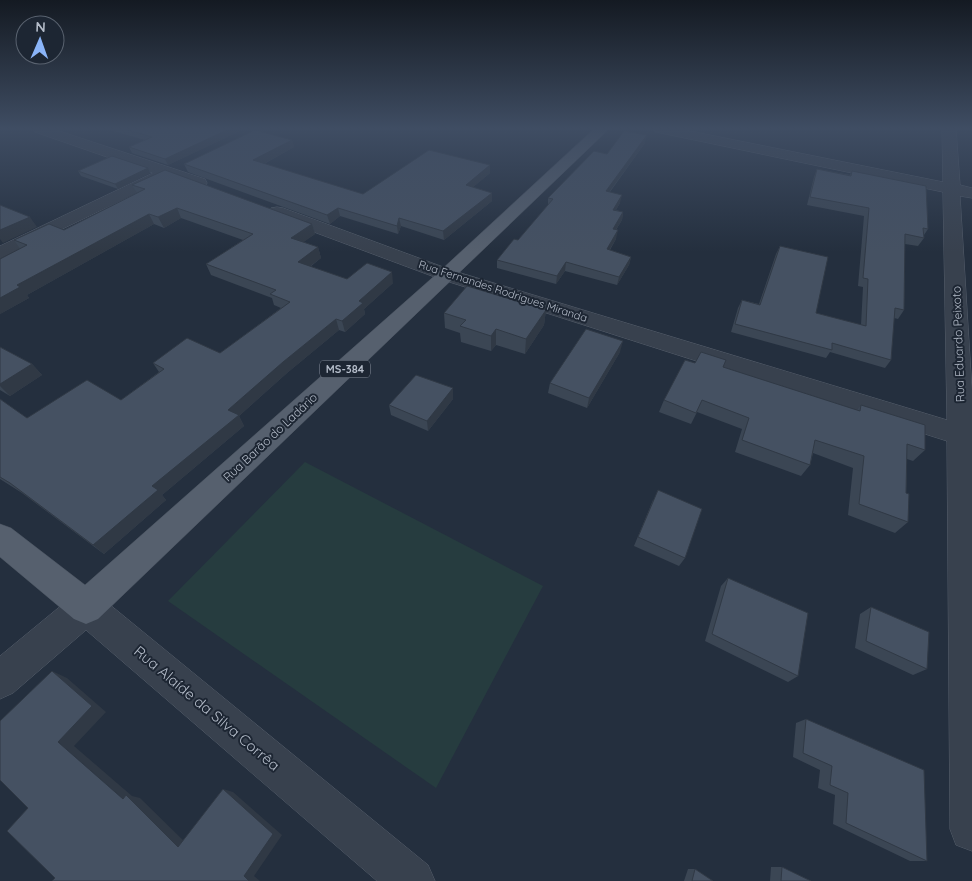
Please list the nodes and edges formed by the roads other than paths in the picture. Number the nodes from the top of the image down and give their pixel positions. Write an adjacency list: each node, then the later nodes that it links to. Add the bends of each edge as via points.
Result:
1 (163, 170): 6 (street)
2 (173, 170): 6 (street)
3 (558, 170): 11 (main road, Rua Barão do Ladário / MS-384)
4 (861, 170): 8 (street)
5 (958, 170): 8 (street, Rua Eduardo Peixoto)
6 (169, 172): 7 (street); 10 (street)
7 (218, 190)
8 (962, 191): 12 (street, Rua Eduardo Peixoto)
9 (263, 207): 11 (street, Rua Fernandes Rodrigues Miranda)
10 (0, 253)
11 (447, 275): 12 (street, Rua Fernandes Rodrigues Miranda); 14 (main road, Rua Barão do Ladário / MS-384)
12 (967, 436): 16 (street, Rua Eduardo Peixoto)
13 (0, 538): 14 (main road, Rua Alaíde da Silva Corrêa)
14 (86, 606): 15 (street, Rua Barão do Ladário); 17 (street, Rua Alaíde da Silva Corrêa)
15 (0, 680)
16 (972, 830)
17 (411, 881)

